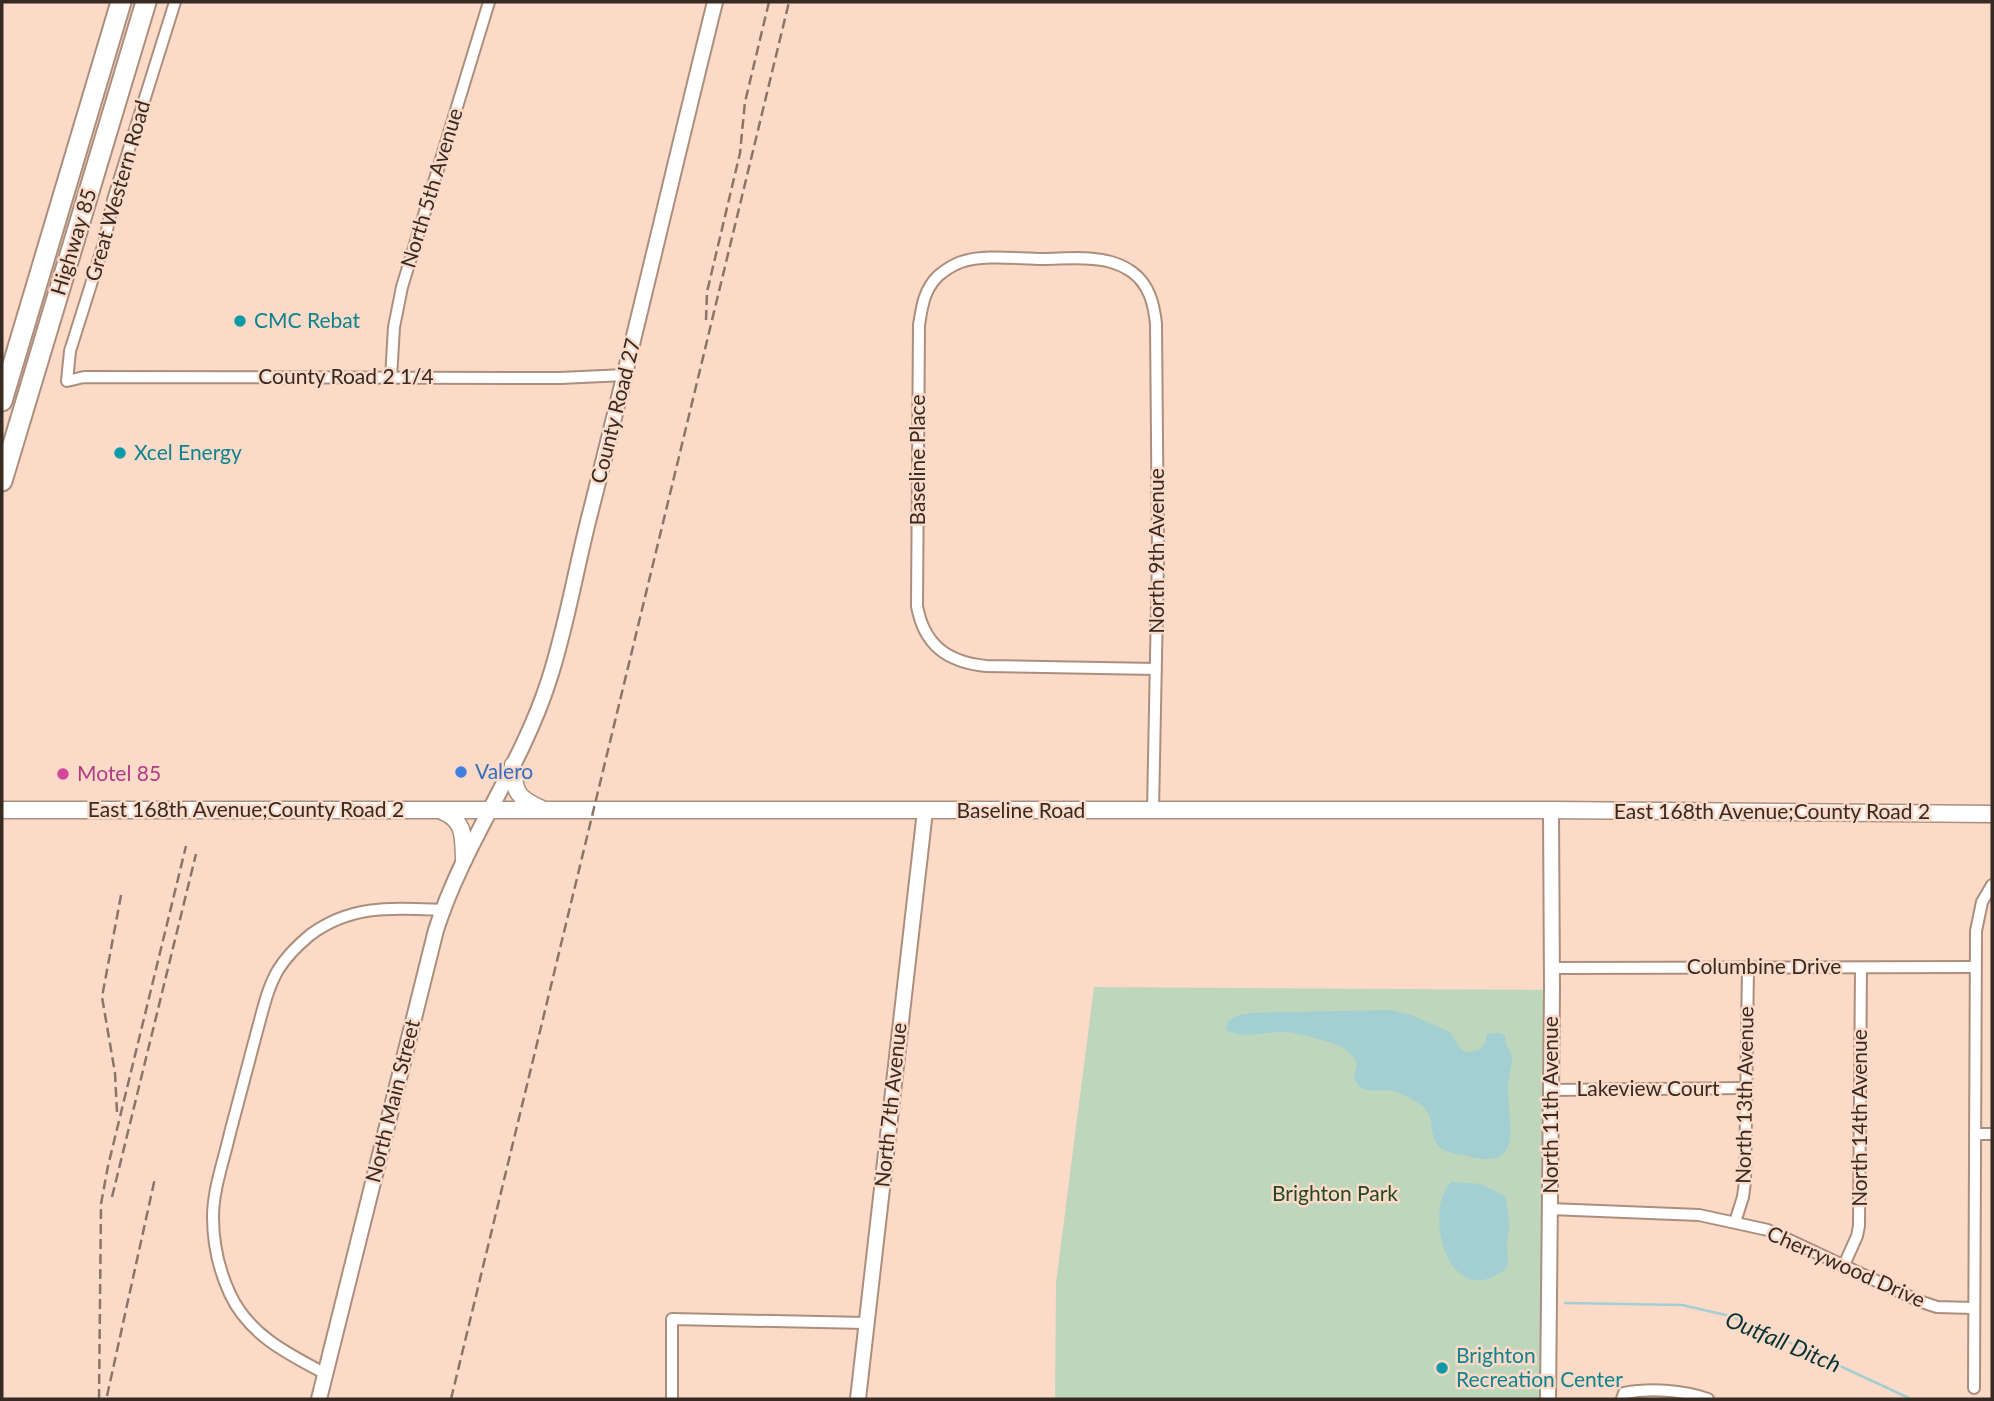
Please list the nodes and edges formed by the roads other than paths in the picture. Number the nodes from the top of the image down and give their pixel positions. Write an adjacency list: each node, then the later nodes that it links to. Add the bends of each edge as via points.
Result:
1 (121, 2): 10 (highway, Highway 85)
2 (146, 2): 11 (highway, Highway 85)
3 (175, 2): 9 (street, Great Western Road, via 113,200 70,351)
4 (489, 2): 8 (street, North 5th Avenue, via 402,287)
5 (715, 2): 7 (street, County Road 27)
6 (1148, 292): 12 (street, North 9th Avenue, via 1156,324); 12 (street, Baseline Place, via 1132,272 1097,259 962,262 929,287 919,325 917,606 934,645 968,664)
7 (625, 375): 8 (street, County Road 2 1/4); 13 (street, County Road 27, via 559,648)
8 (391, 378): 9 (street, County Road 2 1/4, via 84,377)
9 (67, 381)
10 (2, 401)
11 (2, 481)
12 (1156, 669): 20 (street, North 9th Avenue)
13 (513, 765): 17 (street, County Road 27); 18 (main road, via 514,786 520,797)
14 (2, 810): 16 (main road, East 168th Avenue;County Road 2)
15 (1551, 810): 20 (main road, Baseline Road); 21 (main road, East 168th Avenue;County Road 2); 27 (street, North 11th Avenue)
16 (439, 811): 17 (main road, East 168th Avenue;County Road 2); 22 (main road, via 458,823)
17 (490, 811): 18 (main road, Baseline Road); 22 (street, North Main Street)
18 (544, 811): 19 (main road, Baseline Road)
19 (925, 811): 20 (main road, Baseline Road); 37 (street, North 7th Avenue)
20 (1153, 811)
21 (1992, 814)
22 (464, 859): 24 (street, North Main Street)
23 (1992, 885): 26 (street, via 1977,920)
24 (442, 910): 38 (street, North Main Street); 38 (street, via 356,912 309,936 277,972 241,1088 213,1215 225,1281 237,1308 253,1328 289,1355)
25 (1748, 967): 27 (street, Columbine Drive); 28 (street, Columbine Drive); 29 (street, North 13th Avenue)
26 (1975, 967): 28 (street, Columbine Drive); 31 (street)
27 (1552, 968): 30 (street, North 11th Avenue)
28 (1861, 968): 35 (street, North 14th Avenue, via 1859,1226)
29 (1745, 1088): 30 (street, Lakeview Court); 34 (street, North 13th Avenue, via 1745,1182)
30 (1550, 1090): 33 (street, North 11th Avenue)
31 (1975, 1134): 32 (street); 36 (street)
32 (1992, 1134)
33 (1550, 1209): 34 (street, Cherrywood Drive, via 1699,1215); 43 (street, North 11th Avenue)
34 (1735, 1222): 35 (street, Cherrywood Drive, via 1768,1230)
35 (1844, 1265): 36 (street, Cherrywood Drive, via 1929,1305)
36 (1974, 1308): 39 (street)
37 (866, 1323): 41 (street, via 672,1319); 42 (street, North 7th Avenue)
38 (326, 1374): 40 (street, North Main Street)
39 (1974, 1388)
40 (320, 1399)
41 (672, 1399)
42 (858, 1399)
43 (1548, 1399)
44 (1622, 1399): 45 (street, via 1626,1392 1667,1391)
45 (1708, 1399)

